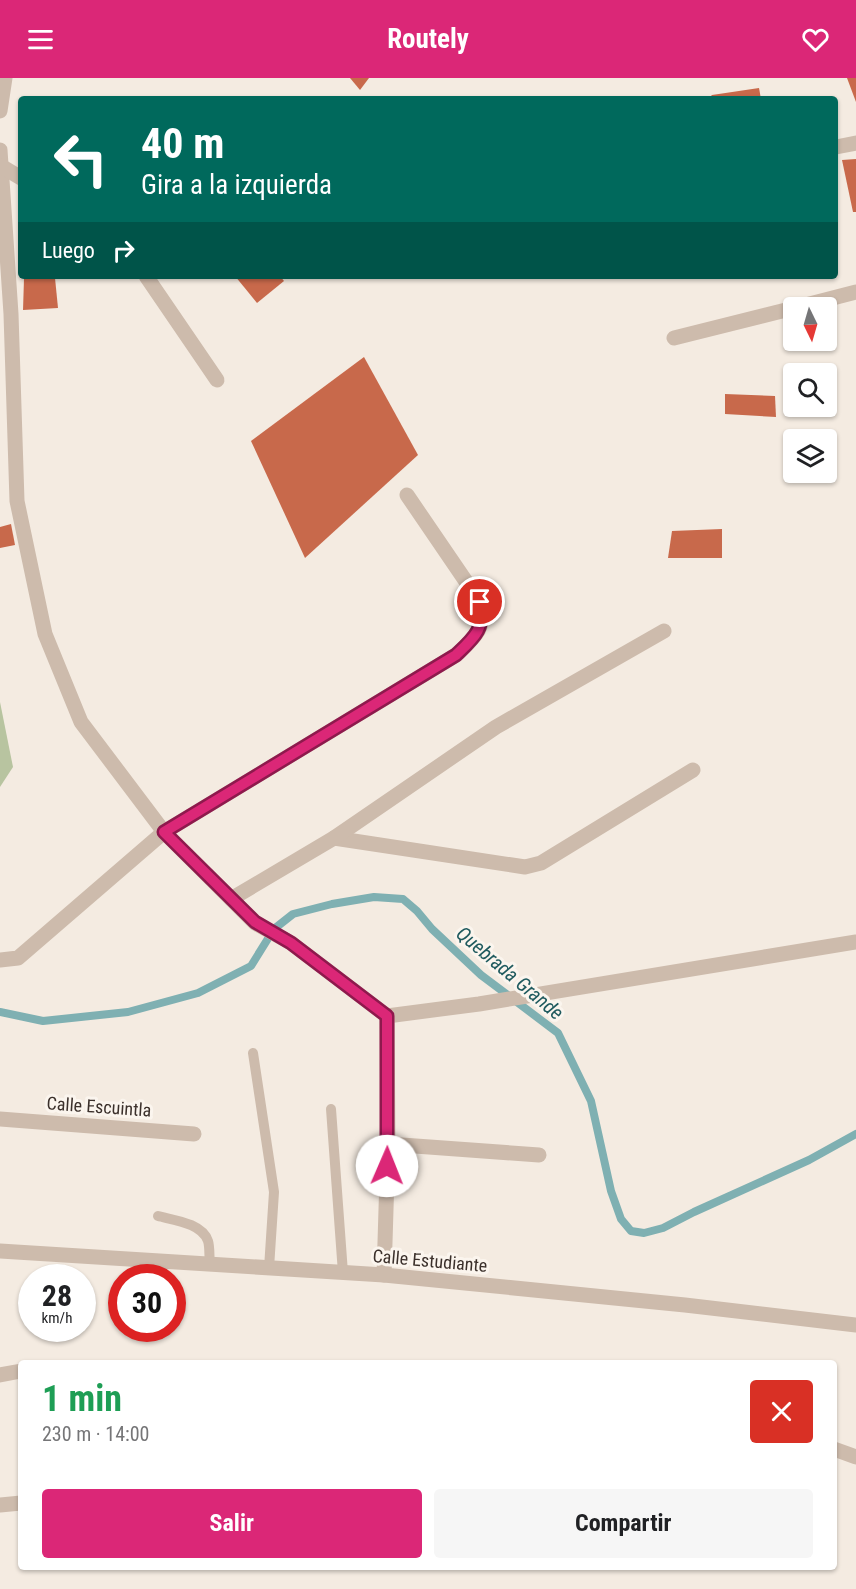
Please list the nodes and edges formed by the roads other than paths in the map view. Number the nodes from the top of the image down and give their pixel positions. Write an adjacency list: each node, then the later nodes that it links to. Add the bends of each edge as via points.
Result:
1 (5, 78): 2 (street)
2 (0, 111)
3 (856, 142): 4 (street)
4 (838, 146)
5 (0, 150): 6 (street)
6 (1, 166): 7 (street); 10 (street)
7 (18, 176)
8 (0, 273): 10 (lane)
9 (148, 279): 15 (street)
10 (9, 291): 19 (street, via 17,501 45,634 81,722)
11 (856, 292): 12 (street)
12 (837, 297)
13 (783, 311): 14 (street)
14 (674, 338)
15 (217, 380)
16 (407, 495): 19 (street, via 480,602 483,617 478,631 456,655)
17 (664, 631): 20 (street, via 496,726)
18 (693, 771): 20 (street, via 541,863 525,867)
19 (164, 832): 21 (street); 23 (street, via 18,958)
20 (333, 838): 21 (street)
21 (231, 899): 24 (street, via 255,922 291,943)
22 (856, 942): 24 (street)
23 (0, 960)
24 (387, 1016): 29 (street)
25 (253, 1053): 34 (lane, via 274,1192)
26 (332, 1109): 35 (lane)
27 (0, 1119): 28 (street, Calle Escuintla)
28 (194, 1134)
29 (388, 1144): 30 (street); 36 (street)
30 (539, 1155)
31 (158, 1216): 33 (lane, via 191,1225 204,1235)
32 (0, 1251): 33 (street, Calle Estudiante)
33 (210, 1264): 34 (street, Calle Estudiante)
34 (269, 1268): 35 (street, Calle Estudiante)
35 (343, 1273): 36 (street, Calle Estudiante)
36 (384, 1275): 37 (street, Calle Estudiante)
37 (856, 1325)
38 (18, 1372): 39 (street)
39 (0, 1375)
40 (837, 1450): 41 (street)
41 (856, 1457)
42 (18, 1503): 43 (street)
43 (0, 1505)

